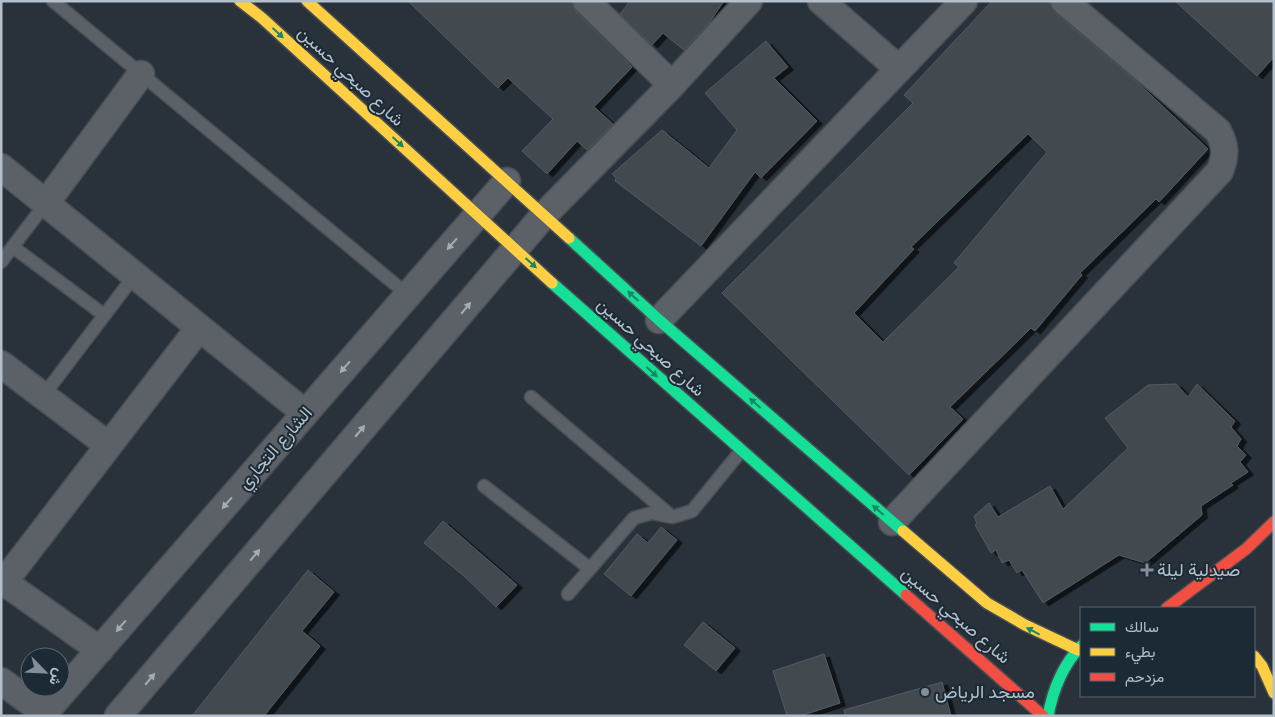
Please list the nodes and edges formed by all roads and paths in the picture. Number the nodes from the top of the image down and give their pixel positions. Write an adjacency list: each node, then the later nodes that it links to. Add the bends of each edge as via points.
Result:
1 (53, 1): 10 (lane)
2 (240, 1): 15 (street, شارع صبحي حسين, one-way to 15)
3 (307, 1): 13 (street, شارع صبحي حسين)
4 (586, 1): 11 (street)
5 (749, 1): 11 (street)
6 (822, 1): 9 (street)
7 (964, 1): 9 (street)
8 (1064, 1): 33 (street, via 1218,131 1226,156 1220,171)
9 (899, 69): 23 (street)
10 (141, 74): 14 (street); 21 (lane)
11 (672, 85): 16 (street)
12 (1, 167): 14 (street)
13 (507, 181): 15 (street, الشارع التجاري); 16 (street, شارع صبحي حسين)
14 (46, 203): 17 (lane); 20 (street)
15 (477, 215): 18 (street, شارع صبحي حسين); 21 (street, الشارع التجاري, one-way to 21)
16 (544, 215): 18 (street); 23 (street, شارع صبحي حسين, one-way to 16)
17 (13, 247): 19 (lane); 22 (lane)
18 (515, 249): 30 (street, شارع صبحي حسين, one-way to 30); 45 (street, one-way to 18)
19 (1, 262)
20 (135, 275): 22 (lane); 24 (street)
21 (408, 295): 28 (street, الشارع التجاري, one-way to 28)
22 (104, 315): 26 (lane)
23 (659, 320): 33 (street, شارع صبحي حسين, one-way to 23)
24 (199, 328): 28 (street); 29 (street)
25 (1, 364): 26 (street)
26 (43, 396): 29 (street)
27 (531, 397): 32 (lane)
28 (306, 413): 40 (street, الشارع التجاري, one-way to 40)
29 (108, 445): 36 (street)
30 (741, 451): 32 (lane, via 692,511); 46 (street, شارع صبحي حسين)
31 (484, 486): 35 (lane)
32 (672, 517): 35 (lane, via 652,513 634,518)
33 (892, 522): 39 (street, شارع صبحي حسين, one-way to 33, via 1038,634 1002,614)
34 (1274, 522): 38 (street, via 1246,549)
35 (589, 568): 37 (lane)
36 (2, 581): 40 (street)
37 (568, 594)
38 (1168, 607)
39 (1079, 648): 47 (street, via 1057,682)
40 (100, 650): 44 (street, الشارع التجاري)
41 (1255, 658): 43 (street)
42 (1, 681): 44 (street)
43 (1273, 685)
44 (44, 714)
45 (118, 716)
46 (1042, 716)
47 (1048, 716)

